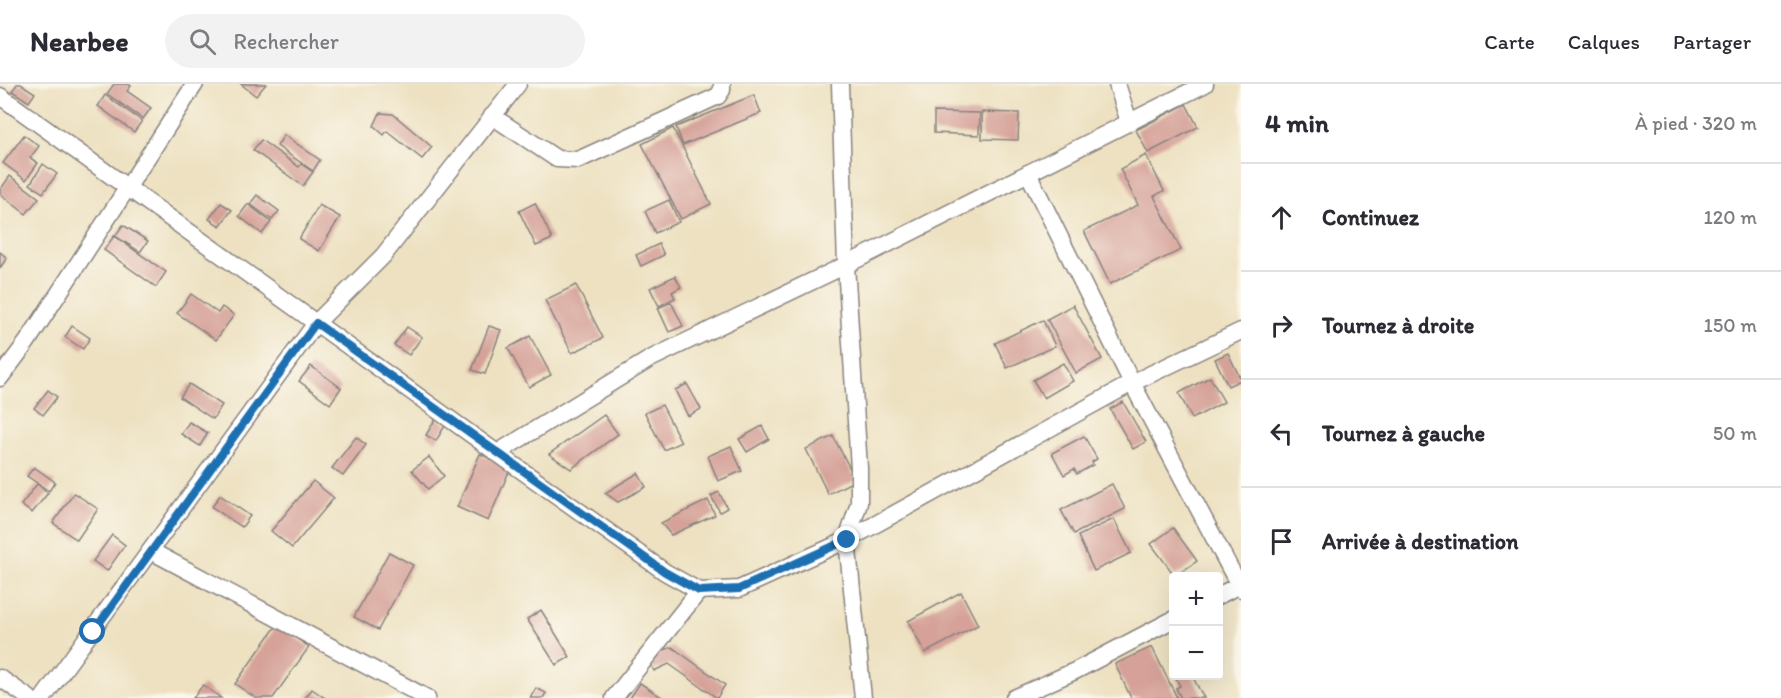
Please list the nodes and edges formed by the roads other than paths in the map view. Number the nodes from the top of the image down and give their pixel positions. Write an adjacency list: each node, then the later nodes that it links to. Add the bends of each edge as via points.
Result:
1 (195, 84): 11 (street)
2 (518, 84): 8 (street)
3 (722, 84): 8 (street, via 718,96 578,160 557,159)
4 (840, 84): 12 (street)
5 (1117, 84): 9 (street)
6 (1205, 84): 9 (street)
7 (0, 96): 11 (street)
8 (492, 116): 13 (street, via 383,256)
9 (1129, 122): 10 (street)
10 (1028, 173): 12 (street); 16 (street)
11 (126, 187): 13 (street); 15 (street)
12 (846, 265): 17 (street, via 650,359); 18 (street, via 860,468 859,503)
13 (316, 323): 17 (street); 19 (street)
14 (1241, 331): 16 (street)
15 (0, 378)
16 (1132, 383): 18 (street); 20 (street)
17 (497, 453): 21 (street, via 665,572)
18 (847, 540): 21 (street, via 739,589); 29 (street)
19 (151, 551): 26 (street); 27 (street)
20 (1240, 587): 22 (street)
21 (699, 591): 28 (street)
22 (1223, 594)
23 (1169, 621): 30 (street)
24 (0, 678): 25 (street)
25 (29, 698)
26 (44, 698)
27 (427, 698)
28 (614, 698)
29 (863, 698)
30 (1014, 698)

